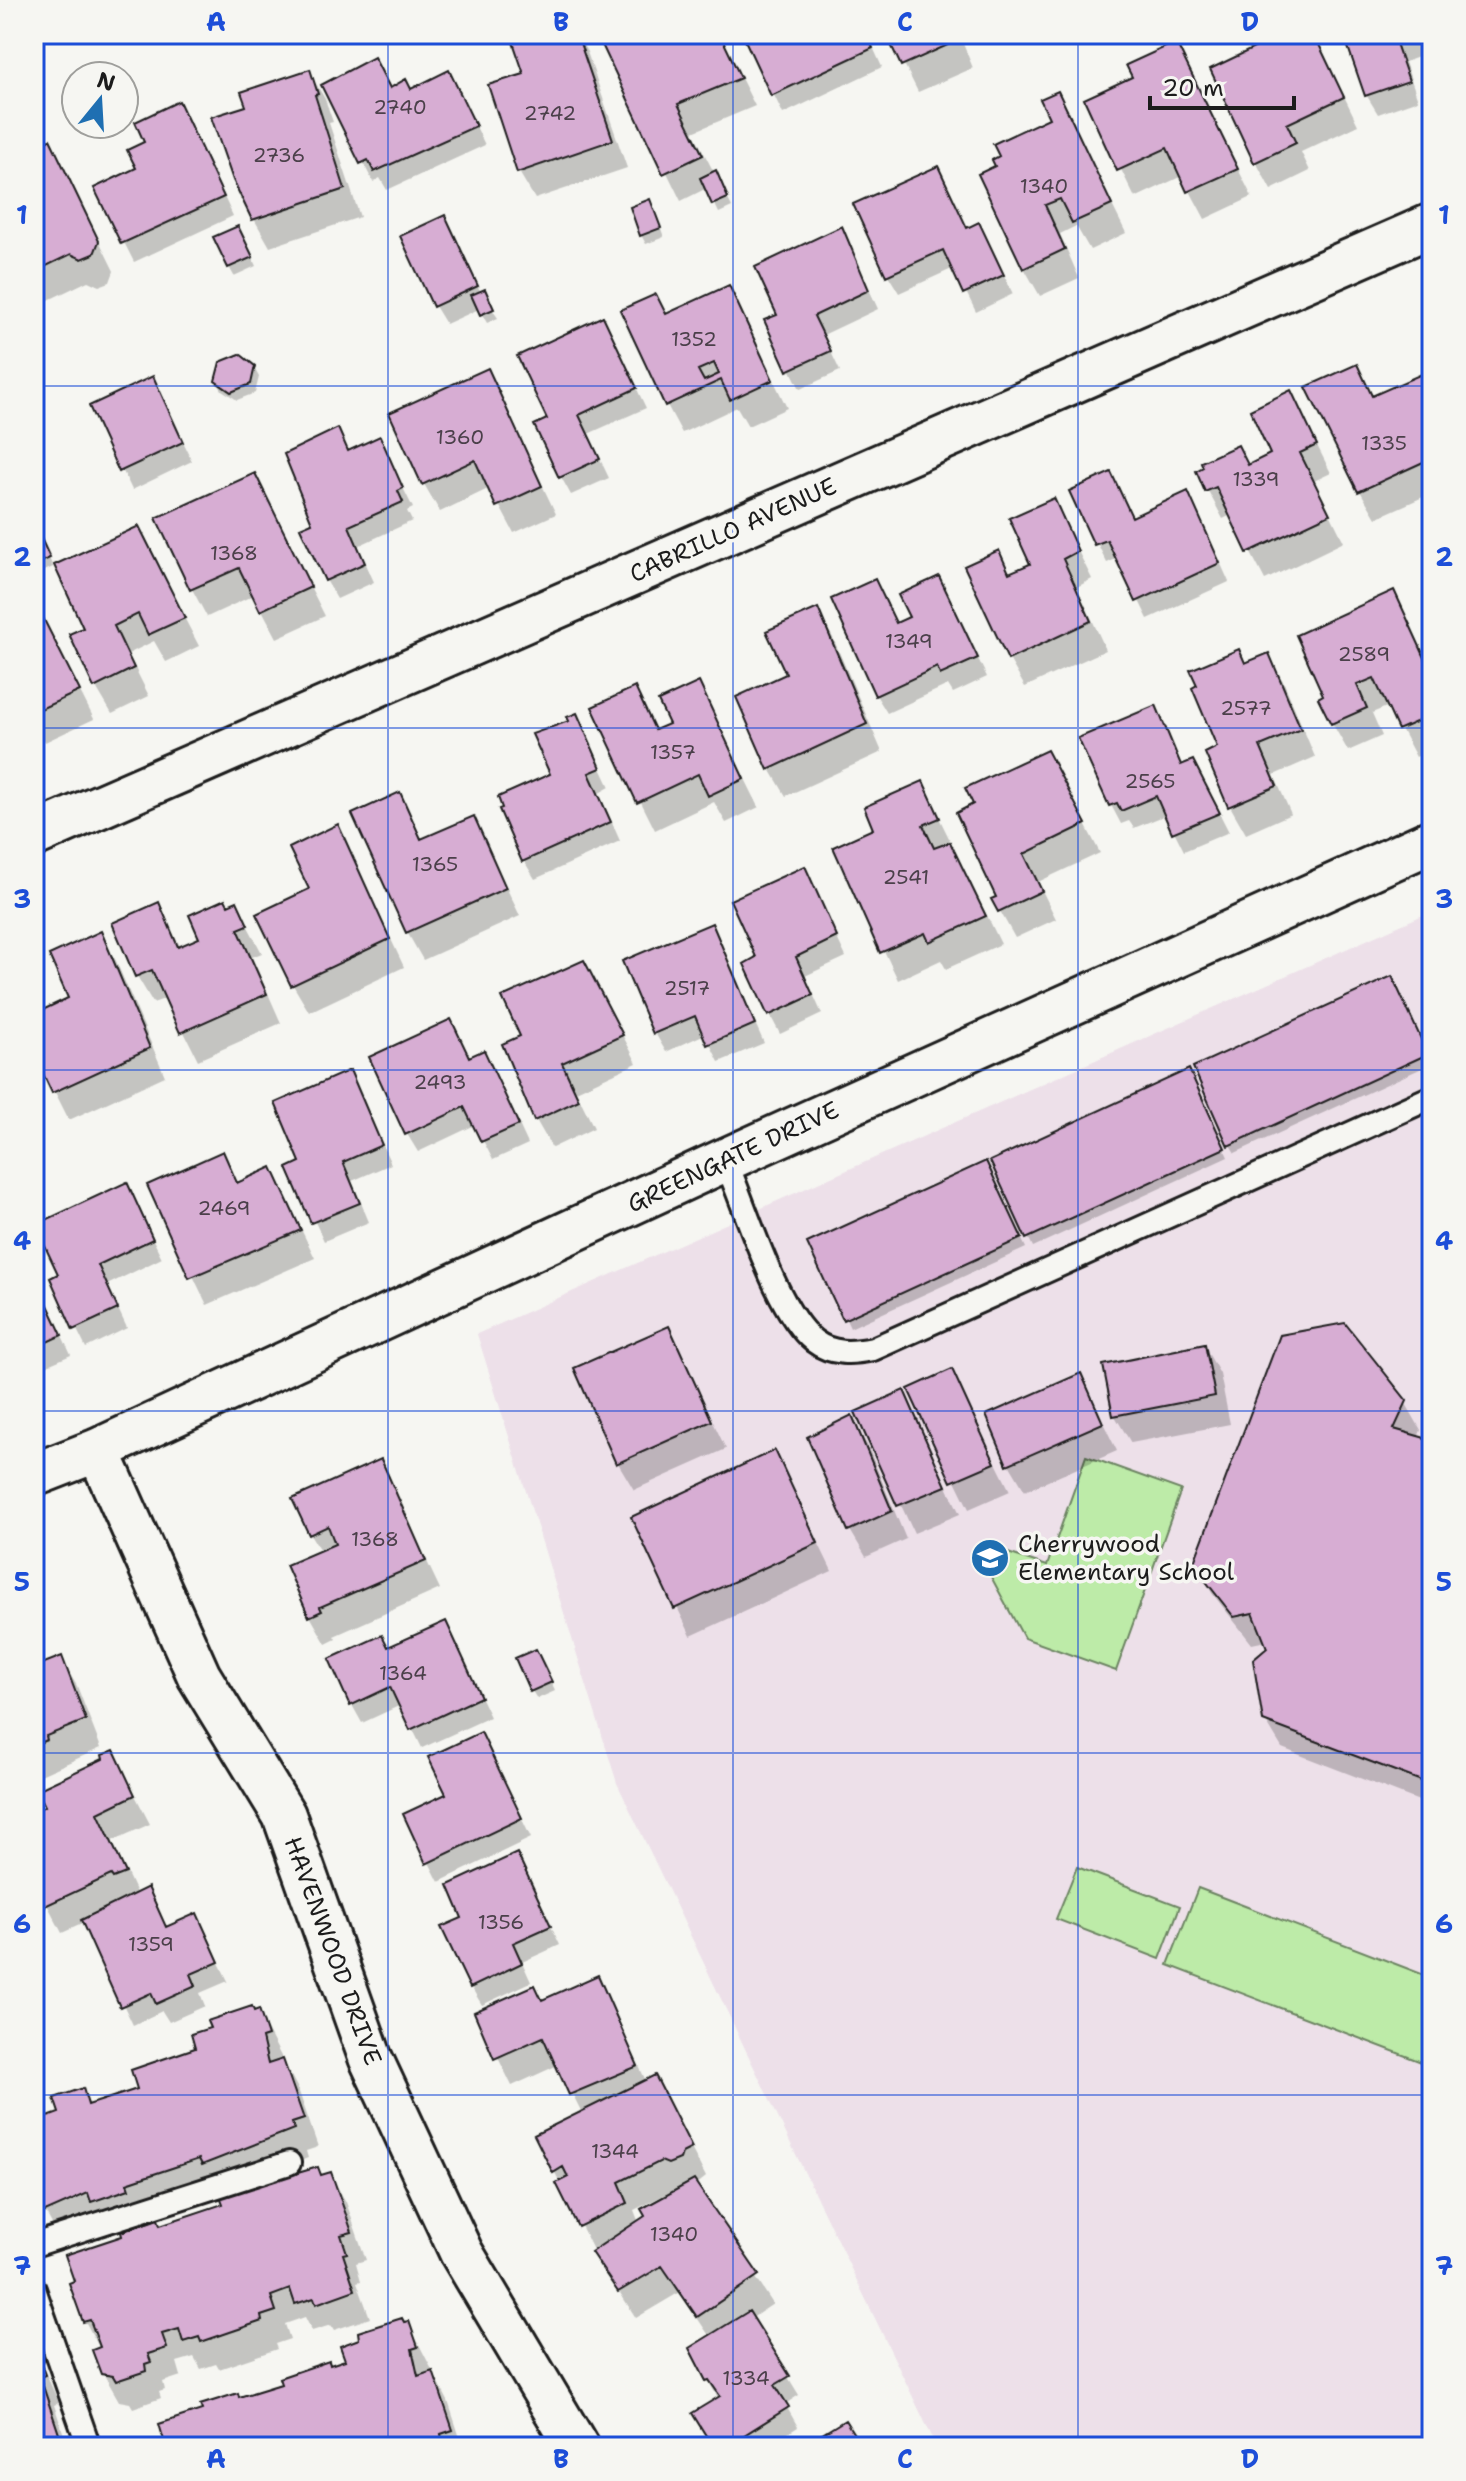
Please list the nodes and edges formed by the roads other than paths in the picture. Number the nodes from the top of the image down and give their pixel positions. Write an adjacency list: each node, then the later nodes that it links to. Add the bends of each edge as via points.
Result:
1 (1432, 225): 2 (street, CABRILLO AVENUE)
2 (34, 835)
3 (1432, 841): 5 (street, GREENGATE DRIVE)
4 (1432, 1097): 5 (lane, via 873,1349 846,1354 816,1343 790,1316)
5 (725, 1160): 6 (street, GREENGATE DRIVE)
6 (98, 1450): 7 (street, GREENGATE DRIVE); 12 (street, HAVENWOOD DRIVE, via 199,1676 284,1815 370,2057 461,2252)
7 (34, 1475)
8 (289, 2163): 9 (lane)
9 (34, 2245)
10 (34, 2289): 11 (lane)
11 (89, 2447)
12 (577, 2447)

